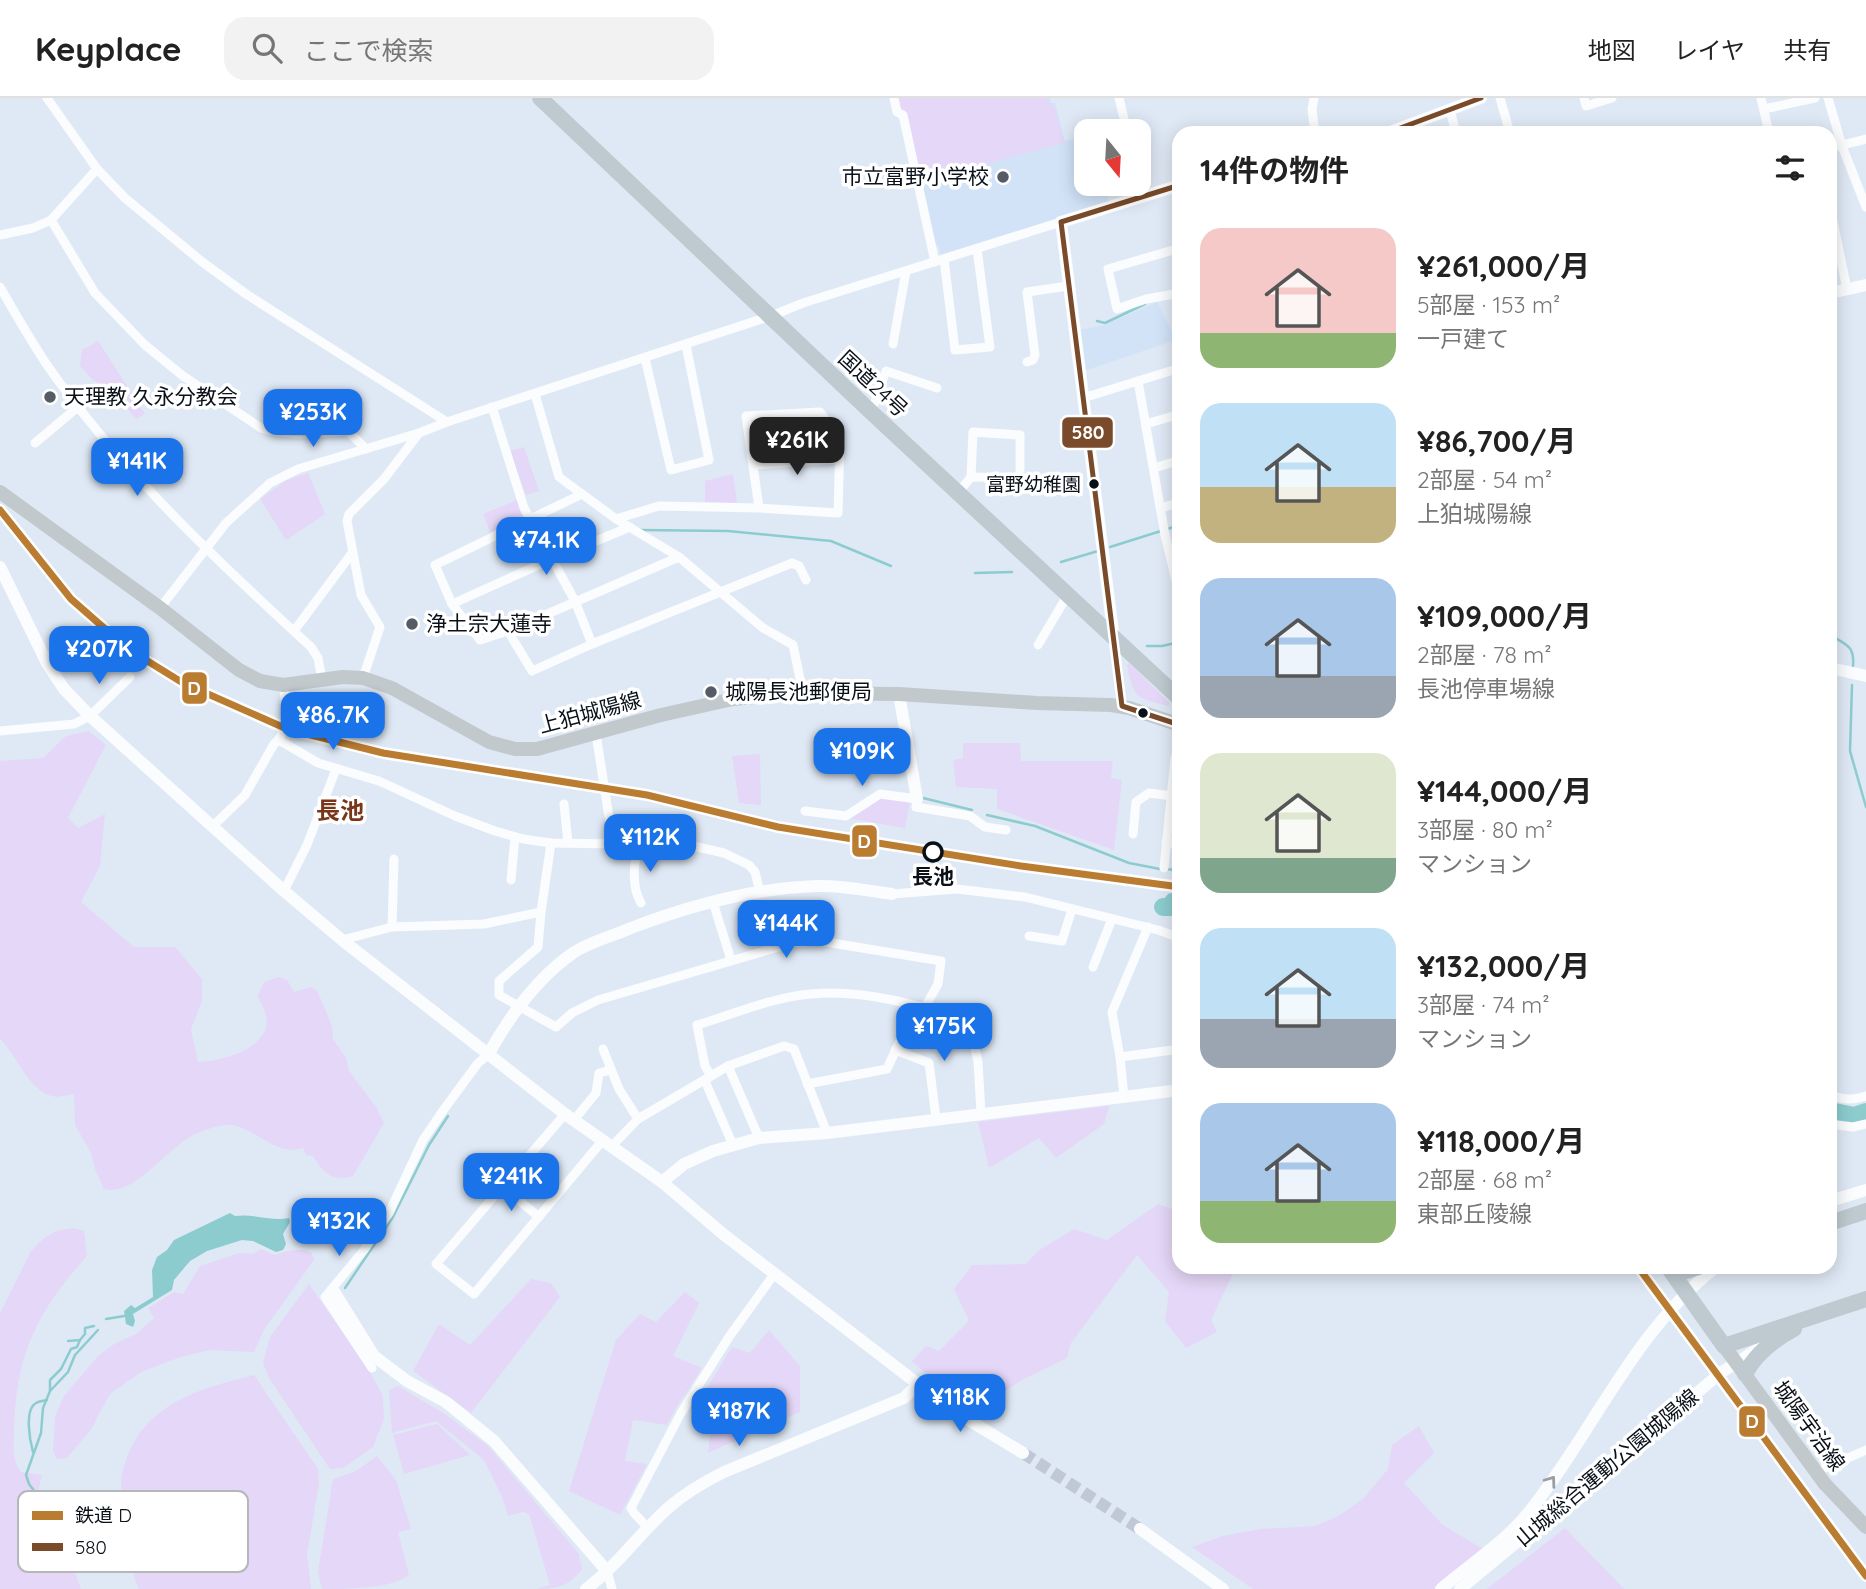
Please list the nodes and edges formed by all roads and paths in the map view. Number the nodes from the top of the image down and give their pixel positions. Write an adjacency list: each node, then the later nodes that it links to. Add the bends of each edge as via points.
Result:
1 (47, 98): 26 (street)
2 (540, 98): 46 (highway, 国道24号)
3 (894, 98): 38 (street, via 897,112 903,115)
4 (1119, 98): 15 (street)
5 (1314, 98): 16 (street)
6 (1481, 98): 14 (street)
7 (1500, 98): 19 (street)
8 (1584, 98): 9 (street, via 1586,106)
9 (1612, 98)
10 (1761, 98): 13 (street)
11 (1815, 98): 13 (street)
12 (1828, 98): 21 (street)
13 (1764, 109): 20 (street)
14 (1450, 110): 17 (street); 18 (street)
15 (1124, 119)
16 (1314, 126)
17 (1419, 126)
18 (1454, 126)
19 (1508, 126)
20 (1768, 126)
21 (1836, 126)
22 (1837, 129): 24 (street)
23 (1866, 139): 24 (street)
24 (1842, 146): 25 (street); 29 (street)
25 (1837, 147)
26 (97, 169): 32 (street); 60 (street, via 212,270)
27 (1172, 186): 28 (street)
28 (1152, 188)
29 (1863, 188): 31 (street)
30 (1124, 196): 33 (street)
31 (1866, 207)
32 (51, 220): 34 (street); 64 (street, via 94,293 183,376 261,428 300,434 348,430)
33 (1061, 222): 36 (street); 40 (street)
34 (0, 235)
35 (1837, 241): 43 (street)
36 (977, 249): 38 (street); 38 (street, via 990,347 955,350)
37 (1172, 250): 45 (street, via 1108,269 1118,309)
38 (940, 261): 39 (street)
39 (906, 271): 46 (street); 47 (street)
40 (1068, 285): 50 (street, via 1027,292 1035,355); 55 (street)
41 (1866, 285): 43 (street)
42 (0, 287): 56 (street, via 48,366)
43 (1847, 289): 44 (street)
44 (1837, 291)
45 (1172, 294)
46 (771, 316): 48 (street); 58 (highway, 国道24号)
47 (893, 344)
48 (686, 345): 49 (street); 49 (street, via 707,461 671,470)
49 (645, 358): 54 (street)
50 (1027, 362)
51 (1172, 370): 52 (street)
52 (1138, 381): 55 (street); 61 (street)
53 (937, 388): 58 (street, via 886,371)
54 (535, 394): 57 (street); 72 (street, via 559,477)
55 (1083, 398): 93 (street)
56 (79, 406): 63 (street); 79 (street, via 118,455)
57 (492, 407): 60 (street); 76 (street, via 518,492)
58 (871, 412): 71 (highway, 国道24号)
59 (1172, 416): 61 (street)
60 (447, 422): 62 (street)
61 (1146, 424): 68 (street)
62 (419, 433): 64 (street); 80 (street, via 384,479 349,514)
63 (34, 443)
64 (366, 449): 79 (street, via 298,469 270,484)
65 (839, 459): 67 (street); 67 (street, via 840,439 820,412 746,416); 74 (street, via 838,513)
66 (1172, 462): 68 (street)
67 (753, 465): 74 (street)
68 (1154, 468): 75 (street)
69 (971, 477): 69 (street, via 973,432 1020,435 1020,478); 71 (street)
70 (0, 492): 90 (main road, 上狛城陽線)
71 (958, 493): 87 (highway, 国道24号)
72 (582, 494): 76 (street); 77 (street)
73 (1172, 505): 75 (street)
74 (759, 508): 77 (street, via 659,506)
75 (1161, 508): 83 (street)
76 (532, 519): 82 (street); 89 (street, via 435,565)
77 (616, 519): 78 (street)
78 (630, 527): 81 (street); 82 (street)
79 (205, 547): 90 (street); 91 (street)
80 (352, 553): 91 (street); 99 (street, via 361,595 380,627)
81 (679, 557): 86 (street); 88 (street)
82 (552, 558): 88 (street); 89 (street)
83 (1172, 562)
84 (0, 567): 106 (street, via 48,665)
85 (806, 580): 86 (street, via 792,563)
86 (721, 594): 94 (street); 103 (street, via 793,645 801,684)
87 (1067, 596): 93 (highway, 国道24号); 95 (street)
88 (575, 601): 92 (street); 94 (street)
89 (452, 604): 92 (street, via 480,640)
90 (160, 608): 101 (main road, 上狛城陽線, via 239,670 260,681)
91 (294, 631): 100 (street, via 318,658)
92 (508, 631): 94 (street, via 532,671)
93 (1114, 639): 102 (highway, 国道24号); 105 (street)
94 (592, 644)
95 (1038, 645)
96 (1837, 670): 97 (street)
97 (1866, 676)
98 (130, 677): 106 (street)
99 (363, 678): 100 (main road, 上狛城陽線); 109 (main road, 上狛城陽線, via 392,688 489,742 515,749 537,749)
100 (322, 680): 101 (main road, 上狛城陽線)
101 (283, 685): 110 (street, via 285,715)
102 (1172, 692)
103 (798, 693): 104 (main road, 上狛城陽線); 109 (main road, 上狛城陽線, via 733,699)
104 (899, 694): 105 (main road, 上狛城陽線); 113 (street)
105 (1122, 706): 107 (main road, 上狛城陽線)
106 (90, 716): 108 (street, via 74,724); 117 (street)
107 (1172, 722)
108 (0, 731)
109 (596, 734): 125 (street, via 611,830)
110 (279, 740): 111 (street); 117 (street, via 245,795)
111 (336, 769): 120 (street, via 379,781); 130 (street)
112 (1172, 796): 119 (street, via 1149,793 1136,802)
113 (917, 799): 115 (street, via 880,794 846,816); 118 (street, via 916,807 970,816 985,827)
114 (564, 804): 123 (street)
115 (805, 811)
116 (1172, 813): 121 (street)
117 (213, 826): 130 (street)
118 (1006, 830)
119 (1133, 834)
120 (515, 837): 122 (street); 129 (street)
121 (1167, 842): 124 (street); 128 (street)
122 (551, 843): 123 (street); 136 (street)
123 (568, 843): 125 (street)
124 (1172, 843)
125 (607, 844): 126 (street)
126 (640, 845): 131 (street, via 689,845 724,853 755,872); 134 (street, via 635,886)
127 (394, 859): 138 (street)
128 (1164, 867)
129 (511, 880)
130 (284, 891): 142 (street)
131 (760, 891): 132 (street, via 820,886); 133 (street)
132 (892, 894): 135 (street, via 957,889 1025,897)
133 (713, 902): 143 (street); 145 (street, via 575,951 549,972)
134 (641, 903)
135 (1072, 909): 137 (street); 140 (street, via 1062,941)
136 (541, 912): 138 (street, via 484,925); 145 (street, via 538,947 499,981 499,995)
137 (1112, 919): 139 (street); 144 (street)
138 (392, 927): 142 (street)
139 (1148, 928): 141 (street); 151 (street, via 1112,1012)
140 (1029, 936)
141 (1172, 936)
142 (342, 940): 150 (street)
143 (730, 960): 145 (street, via 598,1000 556,1027); 146 (street, via 792,943 820,941 941,961 938,984)
144 (1093, 967)
145 (519, 1007): 150 (street)
146 (925, 1007): 148 (street); 154 (street, via 845,993 810,994 698,1025); 160 (street, via 968,1022 978,1062)
147 (603, 1049): 153 (street)
148 (895, 1050): 155 (street, via 887,1069); 162 (street, via 929,1063)
149 (1172, 1050): 151 (street)
150 (488, 1055): 161 (street); 180 (street, via 423,1140 389,1213)
151 (1121, 1057): 159 (street)
152 (728, 1066): 154 (street); 155 (street, via 784,1046 794,1049); 167 (street)
153 (611, 1070): 161 (street, via 599,1073 596,1093); 163 (street)
154 (708, 1079): 163 (street); 169 (street)
155 (807, 1084): 166 (street)
156 (1172, 1091): 159 (street)
157 (1837, 1096): 158 (street, via 1856,1100)
158 (1866, 1096)
159 (1124, 1097): 160 (street)
160 (981, 1113): 162 (street)
161 (569, 1117): 168 (street); 171 (street)
162 (936, 1118): 166 (street)
163 (638, 1119): 168 (street)
164 (1866, 1124): 165 (street, via 1853,1128)
165 (1837, 1125)
166 (827, 1133): 167 (street)
167 (759, 1138): 169 (street)
168 (607, 1144): 170 (street); 175 (street)
169 (733, 1145): 170 (street, via 684,1164)
170 (662, 1182): 177 (street)
171 (502, 1186): 175 (street); 175 (street, via 436,1264 474,1294)
172 (1866, 1190): 173 (street)
173 (1837, 1199)
174 (1866, 1211): 176 (highway)
175 (539, 1217)
176 (1837, 1221)
177 (775, 1273): 187 (street); 192 (street, via 681,1413 632,1508)
178 (1673, 1274): 184 (highway)
179 (1708, 1274): 195 (street, one-way to 179, via 1529,1512 1643,1341)
180 (333, 1290): 185 (street, via 325,1297); 194 (street, via 374,1356 446,1402 494,1441)
181 (1866, 1292): 195 (street, 山城総合運動公園城陽線, via 1794,1325 1722,1372)
182 (1866, 1299): 183 (highway)
183 (1827, 1312): 184 (highway); 186 (highway, via 1763,1349)
184 (1724, 1346): 186 (main road, 城陽宇治線)
185 (372, 1368)
186 (1745, 1374): 190 (main road, 城陽宇治線)
187 (918, 1384): 189 (street); 192 (street, via 904,1398 710,1479 676,1501)
188 (1866, 1450): 190 (street)
189 (1023, 1453)
190 (1816, 1472): 191 (main road, 城陽宇治線)
191 (1866, 1527)
192 (648, 1528): 194 (street)
193 (1140, 1529): 198 (street)
194 (607, 1571): 196 (street); 197 (street)
195 (1455, 1586)
196 (586, 1589)
197 (612, 1589)
198 (1223, 1589)

